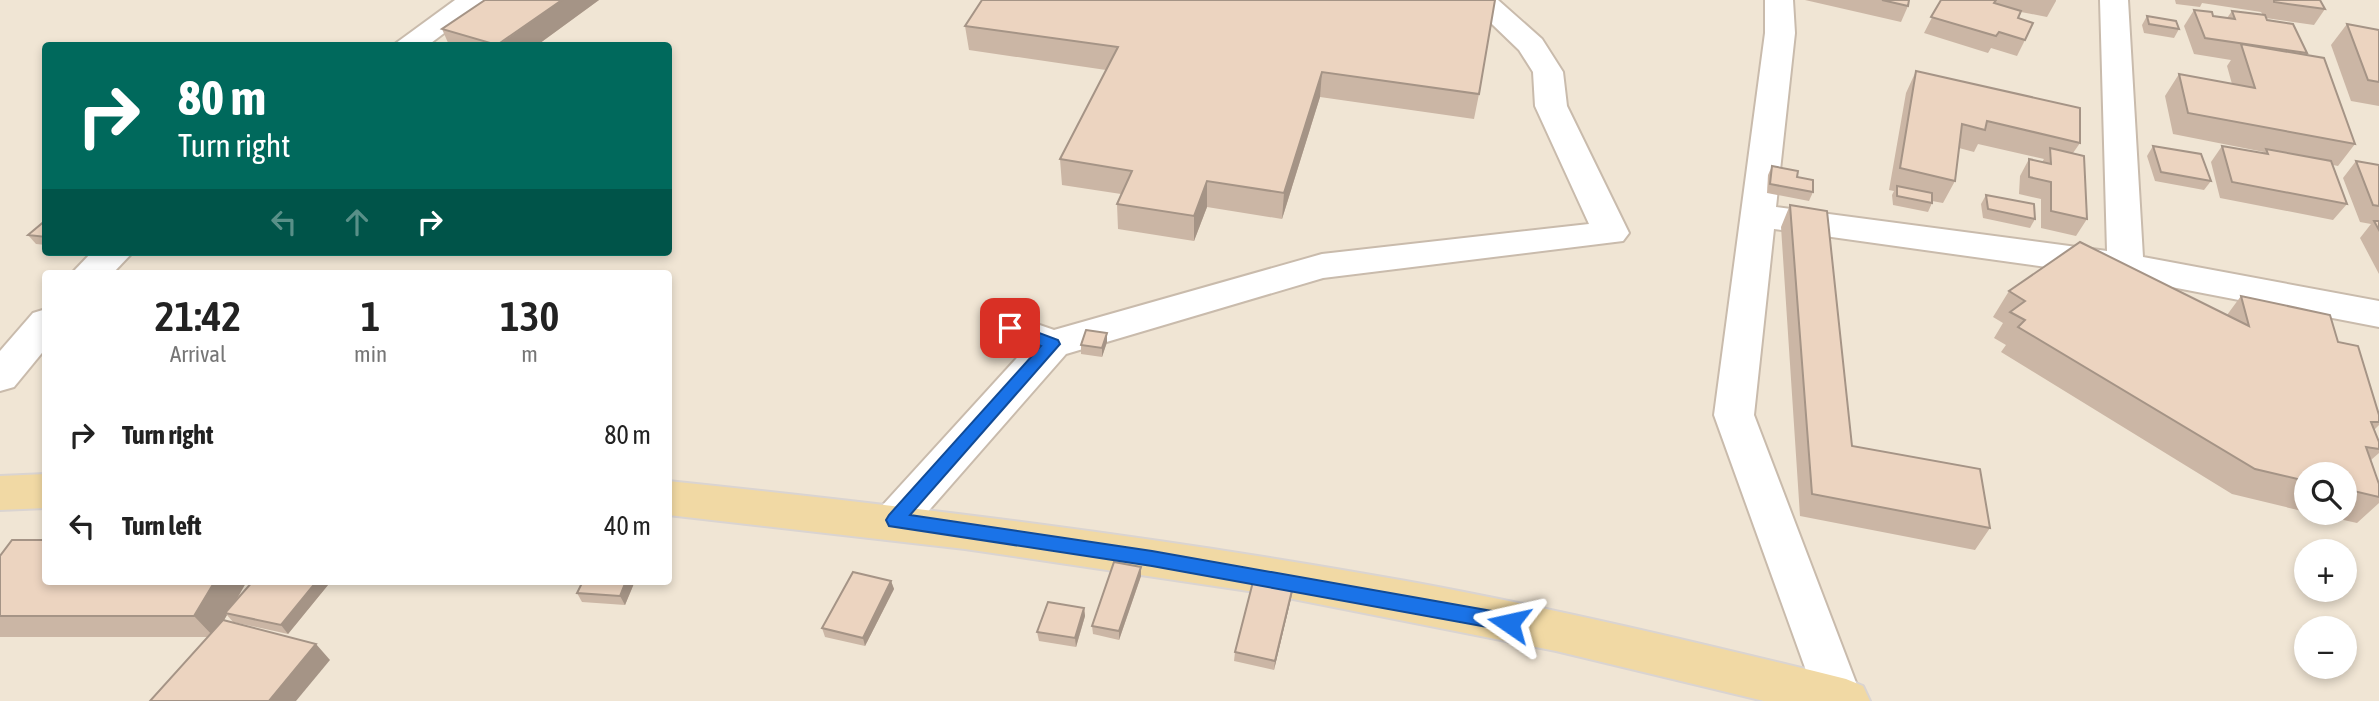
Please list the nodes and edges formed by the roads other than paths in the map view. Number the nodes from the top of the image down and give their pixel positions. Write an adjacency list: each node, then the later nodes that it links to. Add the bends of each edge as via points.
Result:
1 (474, 0): 5 (street)
2 (1481, 0): 13 (street, via 1531,45 1548,72 1551,106 1611,233 1322,266)
3 (1779, 0): 6 (street, via 1780,33)
4 (2114, 0): 8 (street)
5 (413, 42)
6 (1758, 215): 8 (street); 19 (street, via 1734,415)
7 (110, 256): 9 (street)
8 (2125, 265): 10 (street)
9 (94, 270)
10 (2379, 314)
11 (42, 327): 14 (street)
12 (1010, 328): 13 (street)
13 (1052, 344): 18 (street)
14 (0, 377)
15 (42, 491): 16 (main road)
16 (0, 493)
17 (672, 498): 18 (main road)
18 (895, 520): 19 (main road, via 1348,592 1563,633)
19 (1843, 700)

